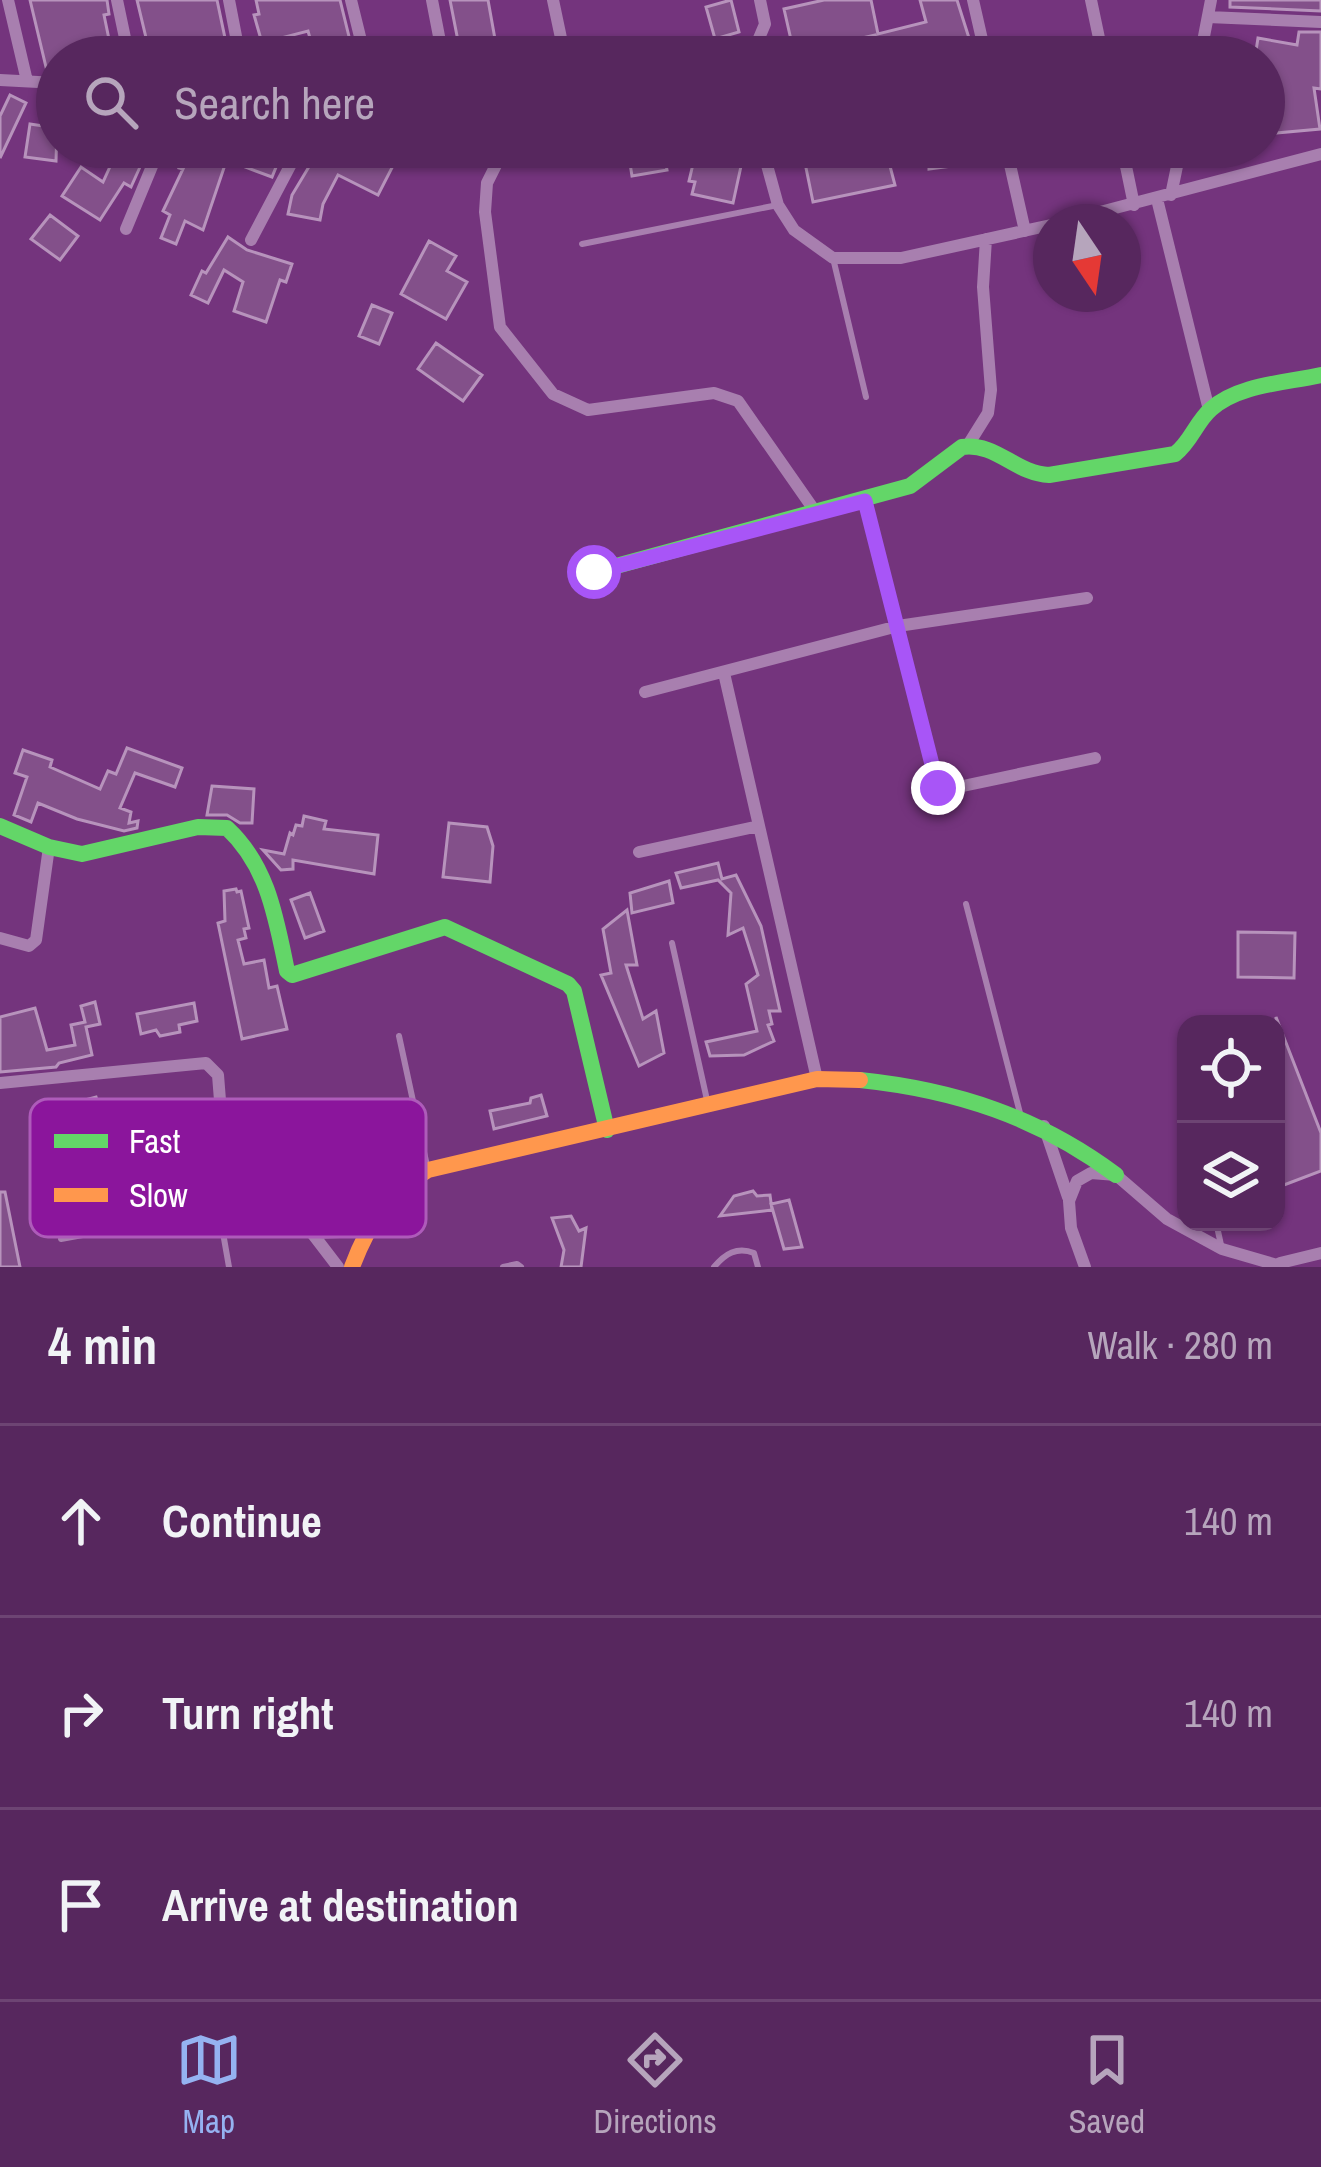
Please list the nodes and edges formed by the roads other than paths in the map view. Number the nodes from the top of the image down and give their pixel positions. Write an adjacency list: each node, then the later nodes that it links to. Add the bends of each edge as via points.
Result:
1 (8, 0): 23 (street)
2 (117, 0): 13 (street)
3 (229, 0): 14 (street)
4 (351, 0): 15 (street)
5 (432, 0): 16 (street)
6 (554, 0): 17 (street)
7 (760, 0): 18 (street)
8 (973, 0): 19 (street)
9 (1091, 0): 20 (street)
10 (1211, 0): 11 (street)
11 (1208, 17): 12 (street); 21 (street)
12 (1321, 22)
13 (124, 36)
14 (236, 36)
15 (360, 36)
16 (439, 36)
17 (561, 36)
18 (760, 36)
19 (981, 36)
20 (1099, 36)
21 (1204, 36)
22 (0, 80): 23 (street)
23 (27, 81): 24 (street)
24 (36, 81)
25 (1321, 154): 26 (street)
26 (1285, 164)
27 (151, 168): 39 (street)
28 (288, 168): 43 (street)
29 (494, 168): 51 (street, via 484,212 500,327 553,394 588,410 714,394 738,401)
30 (768, 168): 38 (street)
31 (1011, 168): 41 (street)
32 (1126, 168): 36 (street)
33 (1174, 168): 35 (street)
34 (1270, 168): 35 (street)
35 (1164, 197): 37 (street); 48 (street)
36 (1133, 204)
37 (1137, 204)
38 (778, 205): 44 (lane); 45 (street, via 794,230)
39 (126, 229)
40 (1033, 229): 41 (street)
41 (1025, 231): 42 (street)
42 (986, 239): 45 (street, via 902,258); 49 (street, via 991,390 988,413)
43 (250, 240)
44 (582, 244)
45 (833, 259): 47 (lane)
46 (1321, 375): 48 (street)
47 (866, 397)
48 (1209, 410): 49 (street, via 1175,454 1047,475)
49 (968, 445): 50 (street, via 925,478)
50 (865, 501): 51 (street); 54 (street)
51 (817, 514): 52 (street)
52 (594, 572)
53 (1088, 598): 54 (street)
54 (898, 626): 55 (street); 57 (street, via 938,788)
55 (724, 673): 56 (street); 59 (street)
56 (645, 692)
57 (1096, 758)
58 (0, 826): 60 (street)
59 (759, 826): 61 (street); 66 (street)
60 (49, 847): 63 (street, via 36,940 28,946); 73 (street, via 82,854 198,827 227,828 251,852 289,974 445,927 568,984)
61 (639, 853)
62 (966, 904): 71 (lane)
63 (0, 938)
64 (672, 943): 70 (lane)
65 (399, 1036): 69 (lane)
66 (817, 1079): 70 (street); 71 (street, via 968,1097)
67 (0, 1083): 68 (street, via 206,1064 218,1075)
68 (220, 1099)
69 (413, 1099)
70 (708, 1104): 73 (street)
71 (1021, 1116): 72 (street)
72 (1043, 1124): 76 (street); 77 (street)
73 (607, 1130): 75 (street)
74 (426, 1161): 75 (lane)
75 (428, 1170)
76 (1116, 1175): 77 (street, via 1091,1173 1077,1181); 84 (street, via 1167,1219)
77 (1069, 1201): 94 (street)
78 (1218, 1231): 84 (lane)
79 (72, 1237): 83 (lane)
80 (224, 1237): 87 (lane)
81 (315, 1237): 88 (street)
82 (366, 1237): 89 (street)
83 (61, 1239)
84 (1222, 1249): 86 (street)
85 (1321, 1253): 86 (street)
86 (1282, 1265)
87 (229, 1267)
88 (338, 1267)
89 (352, 1267)
90 (503, 1267): 91 (lane)
91 (521, 1267)
92 (714, 1267): 93 (lane, via 745,1249)
93 (758, 1267)
94 (1085, 1267)

